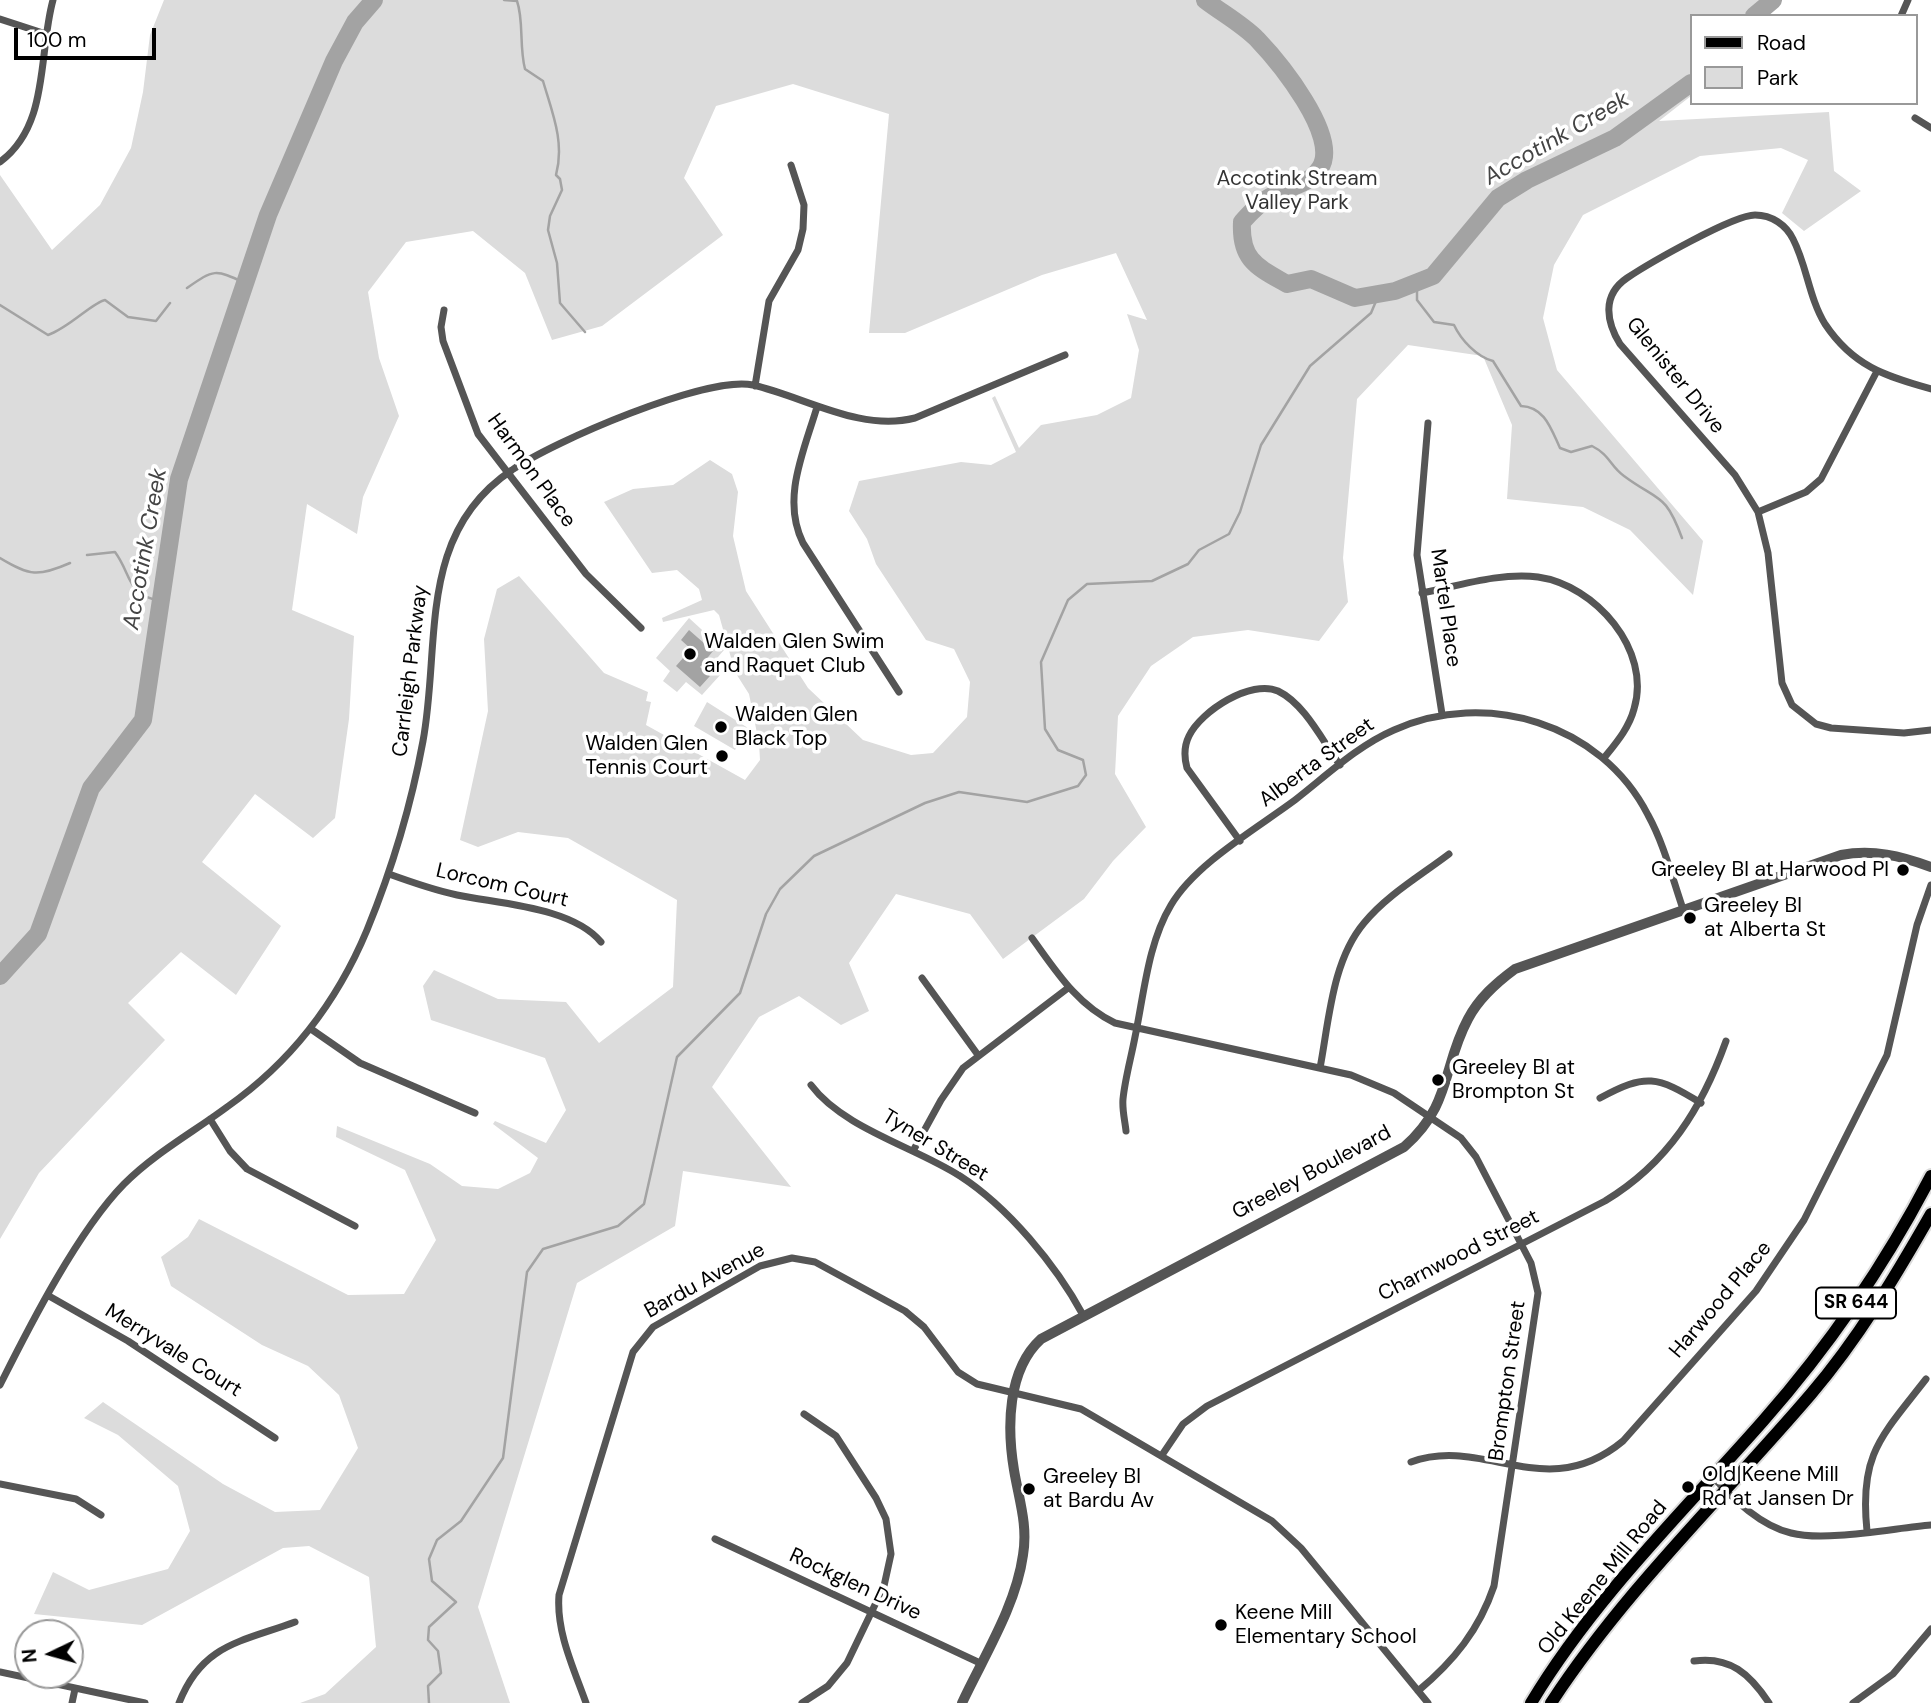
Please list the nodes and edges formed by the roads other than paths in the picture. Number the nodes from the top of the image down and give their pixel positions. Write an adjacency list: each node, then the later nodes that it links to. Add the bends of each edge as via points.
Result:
1 (52, 0): 3 (street)
2 (0, 19): 3 (street)
3 (46, 34): 6 (street, via 30,125)
4 (1915, 118): 5 (street)
5 (1931, 128)
6 (0, 162)
7 (791, 165): 11 (street, via 804,205 803,229 798,250 769,301)
8 (444, 310): 15 (street, Harmon Place, via 443,341 470,417)
9 (1065, 355): 13 (street, Carrleigh Parkway, via 907,421 875,421)
10 (1876, 373): 12 (street, Glenister Drive); 16 (street, via 1821,479 1806,492); 16 (street, Glenister Drive, via 1855,358 1826,325 1794,241 1780,223 1763,215 1735,220 1631,275 1615,290 1608,320 1620,344 1735,475)
11 (755, 386): 13 (street, Carrleigh Parkway); 15 (street, Carrleigh Parkway, via 724,384 694,390 553,446)
12 (1931, 388)
13 (817, 407): 19 (street, via 793,492 793,520 803,543)
14 (1428, 423): 17 (street, Martel Place, via 1418,542)
15 (508, 472): 18 (street, Harmon Place, via 586,574); 27 (street, Carrleigh Parkway, via 468,514 441,570 423,738)
16 (1758, 512): 21 (street, Glenister Drive, via 1768,553 1782,683 1792,705 1810,720 1831,728 1904,733)
17 (1422, 593): 20 (street, Martel Place); 22 (street, via 1533,577 1566,585 1596,606 1627,643 1638,682 1630,720)
18 (641, 628)
19 (899, 692)
20 (1443, 714): 22 (street, Alberta Street, via 1489,712 1529,719 1565,733); 23 (street, Alberta Street, via 1392,731)
21 (1931, 730)
22 (1604, 758): 29 (street, Alberta Street, via 1648,814)
23 (1340, 765): 24 (street, Alberta Street); 24 (street, via 1296,705 1276,690 1261,687 1241,692 1206,718 1189,736 1186,768)
24 (1240, 841): 35 (street, Alberta Street, via 1188,882 1167,911 1155,943)
25 (1449, 855): 38 (street, via 1378,908 1354,937 1339,977)
26 (1931, 867): 29 (street, Greeley Boulevard, via 1893,855 1852,853)
27 (389, 874): 31 (street, Lorcom Court, via 455,895 576,921); 34 (street, Carrleigh Parkway, via 347,972)
28 (1931, 886): 60 (street, Harwood Place, via 1917,925 1887,1055 1804,1220 1775,1267 1613,1449 1567,1468)
29 (1683, 909): 43 (street, Greeley Boulevard, via 1532,960 1500,980 1467,1021 1443,1097)
30 (1032, 938): 33 (street, Brompton Street)
31 (601, 942)
32 (922, 978): 37 (street)
33 (1068, 988): 35 (street, Brompton Street, via 1106,1019); 37 (street)
34 (311, 1029): 42 (street, via 360,1063); 44 (street, Carrleigh Parkway, via 271,1073)
35 (1137, 1030): 38 (street, Brompton Street); 45 (street, Alberta Street, via 1123,1102)
36 (1726, 1041): 41 (street, Charnwood Street)
37 (978, 1055): 46 (street, via 950,1085)
38 (1320, 1068): 43 (street, Brompton Street, via 1372,1082)
39 (811, 1085): 46 (street, Tyner Street, via 832,1107)
40 (1600, 1098): 41 (street, via 1631,1082 1654,1079)
41 (1701, 1103): 50 (street, Charnwood Street, via 1634,1182)
42 (475, 1112)
43 (1429, 1117): 50 (street, Brompton Street, via 1461,1138 1476,1157); 52 (street, Greeley Boulevard, via 1414,1139 1394,1154)
44 (210, 1119): 49 (street, via 247,1169); 51 (street, Carrleigh Parkway, via 166,1147 121,1188 88,1230)
45 (1126, 1131)
46 (913, 1151): 52 (street, Tyner Street, via 959,1175 990,1200 1056,1270)
47 (1931, 1176): 61 (main road, Old Keene Mill Road / SR 644, via 1854,1307)
48 (1931, 1213): 63 (main road, Old Keene Mill Road / SR 644, via 1868,1319)
49 (355, 1226)
50 (1521, 1244): 58 (street, Charnwood Street, via 1207,1406 1183,1424); 60 (street, Brompton Street, via 1536,1274 1538,1293)
51 (49, 1296): 54 (street, Carrleigh Parkway); 57 (street, Merryvale Court, via 128,1341)
52 (1083, 1315): 55 (street, Greeley Boulevard, via 1032,1347 1021,1366)
53 (1926, 1379): 66 (street, via 1871,1457 1864,1492)
54 (0, 1385)
55 (1015, 1394): 58 (street, Bardu Avenue, via 1082,1409); 72 (street, Greeley Boulevard, via 1011,1443 1024,1513 1024,1553 1014,1591); 78 (street, Bardu Avenue, via 964,1377 924,1327 905,1311 827,1267 802,1259 760,1266 653,1327 628,1364 559,1595 559,1620)
56 (804, 1415): 68 (street, via 836,1436 886,1519 890,1566)
57 (275, 1438)
58 (1163, 1455): 74 (street, Bardu Avenue, via 1286,1531)
59 (1411, 1462): 60 (street, Harwood Place, via 1445,1456)
60 (1514, 1465): 74 (street, Brompton Street, via 1500,1563 1487,1607 1463,1648)
61 (1713, 1478): 63 (street); 82 (main road, Old Keene Mill Road / SR 644, via 1608,1594)
62 (0, 1484): 64 (street, via 76,1499)
63 (1726, 1491): 66 (street, via 1760,1519 1787,1532 1815,1536); 83 (main road, Old Keene Mill Road / SR 644, via 1618,1610)
64 (100, 1515)
65 (1931, 1525): 66 (street)
66 (1867, 1531)
67 (715, 1539): 68 (street, Rockglen Drive)
68 (872, 1612): 72 (street, Rockglen Drive); 79 (street, via 841,1671)
69 (295, 1622): 77 (street, via 206,1658 191,1676)
70 (1931, 1629): 85 (street, via 1894,1674)
71 (1694, 1661): 84 (street, via 1711,1659 1735,1666)
72 (980, 1663): 80 (street, Greeley Boulevard)
73 (75, 1689): 75 (street); 76 (street)
74 (1418, 1691): 81 (street, Bardu Avenue)
75 (72, 1703)
76 (145, 1703)
77 (179, 1703)
78 (586, 1703)
79 (802, 1703)
80 (962, 1703)
81 (1428, 1703)
82 (1531, 1703)
83 (1551, 1703)
84 (1769, 1703)
85 (1853, 1703)

